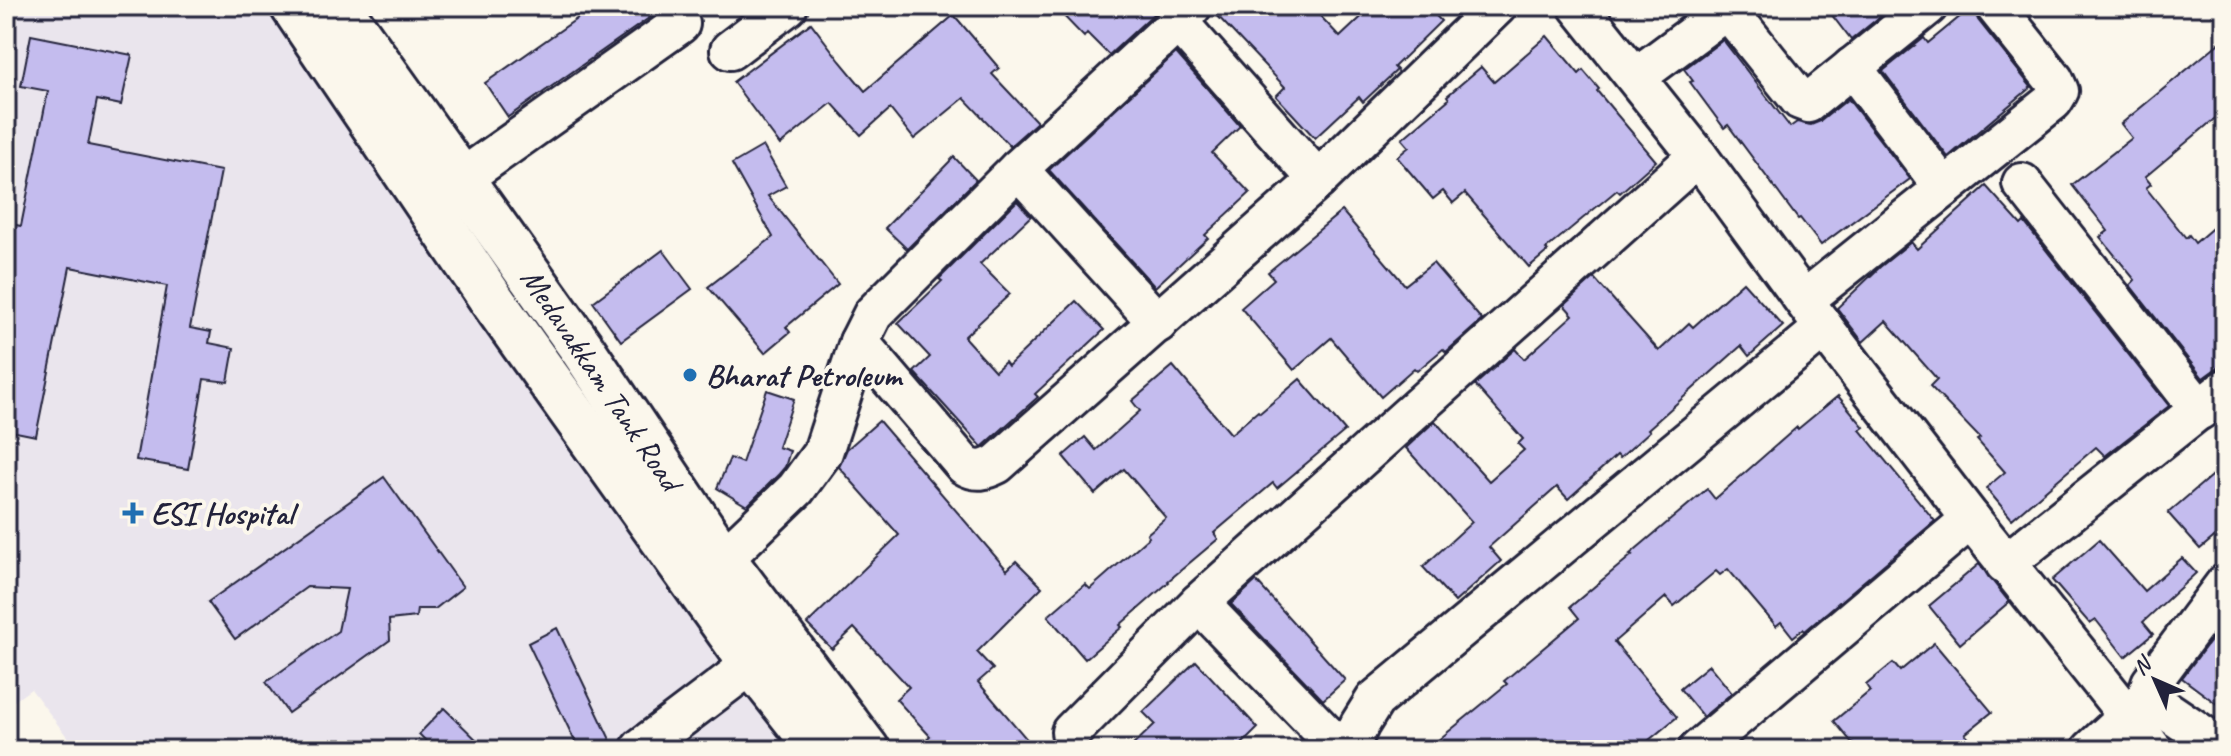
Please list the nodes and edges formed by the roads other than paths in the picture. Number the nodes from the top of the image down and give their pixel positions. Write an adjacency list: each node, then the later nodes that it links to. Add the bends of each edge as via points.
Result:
1 (293, 6): 29 (main road, Medavakkam Tank Road, via 494,303)
2 (338, 6): 16 (main road, Medavakkam Tank Road)
3 (788, 6): 11 (street)
4 (1497, 6): 17 (street)
5 (1578, 6): 13 (street)
6 (1695, 6): 13 (street)
7 (1928, 6): 12 (street)
8 (1995, 6): 19 (street, via 2059,91)
9 (1185, 14): 15 (street); 17 (street)
10 (680, 24): 16 (street)
11 (730, 50)
12 (1852, 67): 13 (street, via 1808,103 1800,100 1735,19 1727,16); 19 (street)
13 (1629, 69): 14 (street)
14 (1698, 156): 20 (street); 28 (street)
15 (1018, 169): 21 (street); 22 (street, via 873,314)
16 (461, 179): 25 (main road, Medavakkam Tank Road)
17 (1318, 180): 21 (street)
18 (2022, 183): 23 (street)
19 (1944, 188): 20 (street)
20 (1814, 314): 24 (street); 36 (street, via 1375,700)
21 (1158, 323): 22 (street, via 997,464 980,471 964,465)
22 (859, 342): 25 (street, via 823,452 796,489)
23 (2212, 400): 26 (street)
24 (1971, 519): 26 (street); 37 (street)
25 (723, 559): 34 (main road, Medavakkam Tank Road)
26 (2005, 564): 30 (street)
27 (2223, 592): 40 (street, via 2148,693)
28 (1199, 603): 31 (street); 35 (street)
29 (752, 664): 32 (street); 33 (main road, Medavakkam Tank Road)
30 (2128, 716): 38 (street); 39 (street)
31 (1071, 732)
32 (643, 750)
33 (820, 750)
34 (867, 750)
35 (1341, 750)
36 (1348, 750)
37 (1698, 750)
38 (2091, 750)
39 (2153, 750)
40 (2225, 750)

